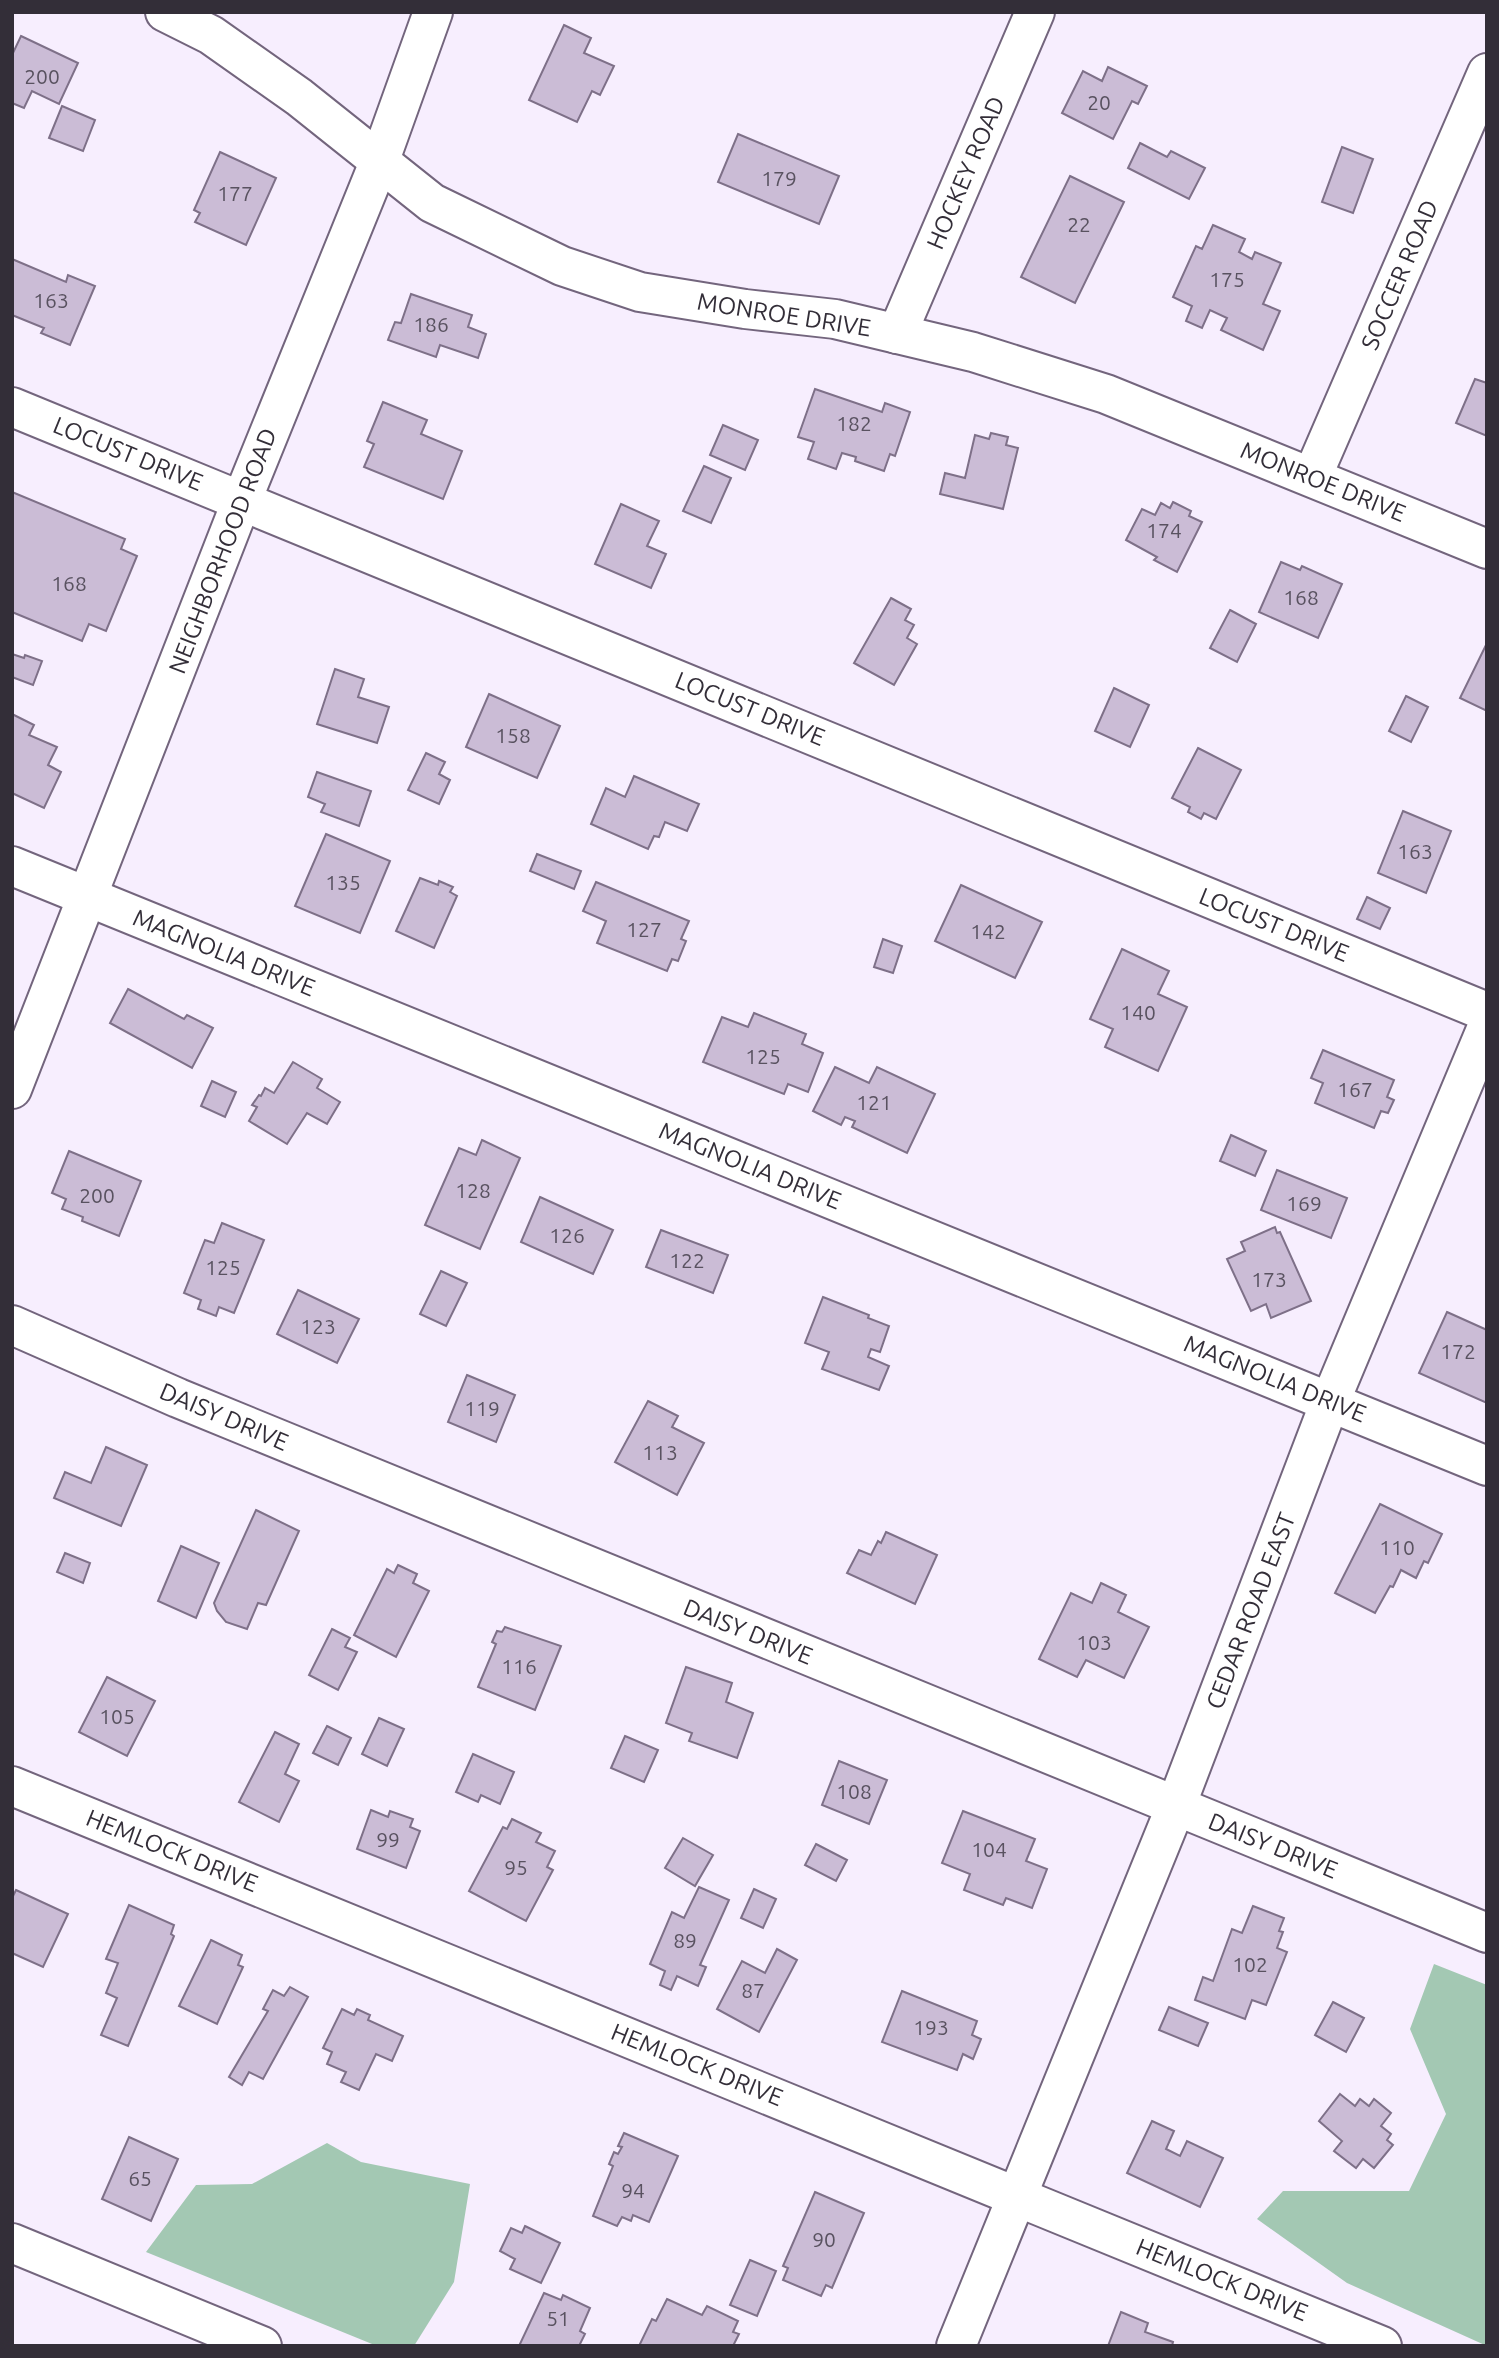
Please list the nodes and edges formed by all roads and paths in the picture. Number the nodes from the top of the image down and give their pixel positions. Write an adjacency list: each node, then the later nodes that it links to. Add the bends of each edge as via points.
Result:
1 (165, 12): 5 (street, MONROE DRIVE, via 211,35)
2 (433, 12): 5 (street, NEIGHBORHOOD ROAD)
3 (1035, 12): 6 (street, HOCKEY ROAD)
4 (1487, 73): 8 (street, SOCCER ROAD)
5 (380, 160): 6 (street, MONROE DRIVE, via 432,203 562,265 640,292 835,319); 9 (street, NEIGHBORHOOD ROAD)
6 (897, 334): 8 (street, MONROE DRIVE, via 973,352 1106,394)
7 (12, 407): 9 (street, LOCUST DRIVE)
8 (1312, 477): 10 (street, MONROE DRIVE)
9 (242, 500): 12 (street, NEIGHBORHOOD ROAD); 13 (street, LOCUST DRIVE)
10 (1487, 549)
11 (12, 866): 12 (street, MAGNOLIA DRIVE)
12 (88, 897): 15 (street, NEIGHBORHOOD ROAD); 17 (street, MAGNOLIA DRIVE)
13 (1487, 1012)
14 (1487, 1027): 17 (street, CEDAR ROAD EAST)
15 (12, 1089)
16 (12, 1325): 20 (street, DAISY DRIVE, via 178,1398)
17 (1330, 1402): 18 (street, MAGNOLIA DRIVE); 20 (street, CEDAR ROAD EAST)
18 (1487, 1466)
19 (12, 1786): 22 (street, HEMLOCK DRIVE)
20 (1176, 1806): 21 (street, DAISY DRIVE); 22 (street, CEDAR ROAD EAST)
21 (1487, 1933)
22 (1019, 2196): 25 (street, CEDAR ROAD EAST); 26 (street, HEMLOCK DRIVE)
23 (12, 2243): 24 (street)
24 (262, 2346)
25 (956, 2346)
26 (1382, 2346)

